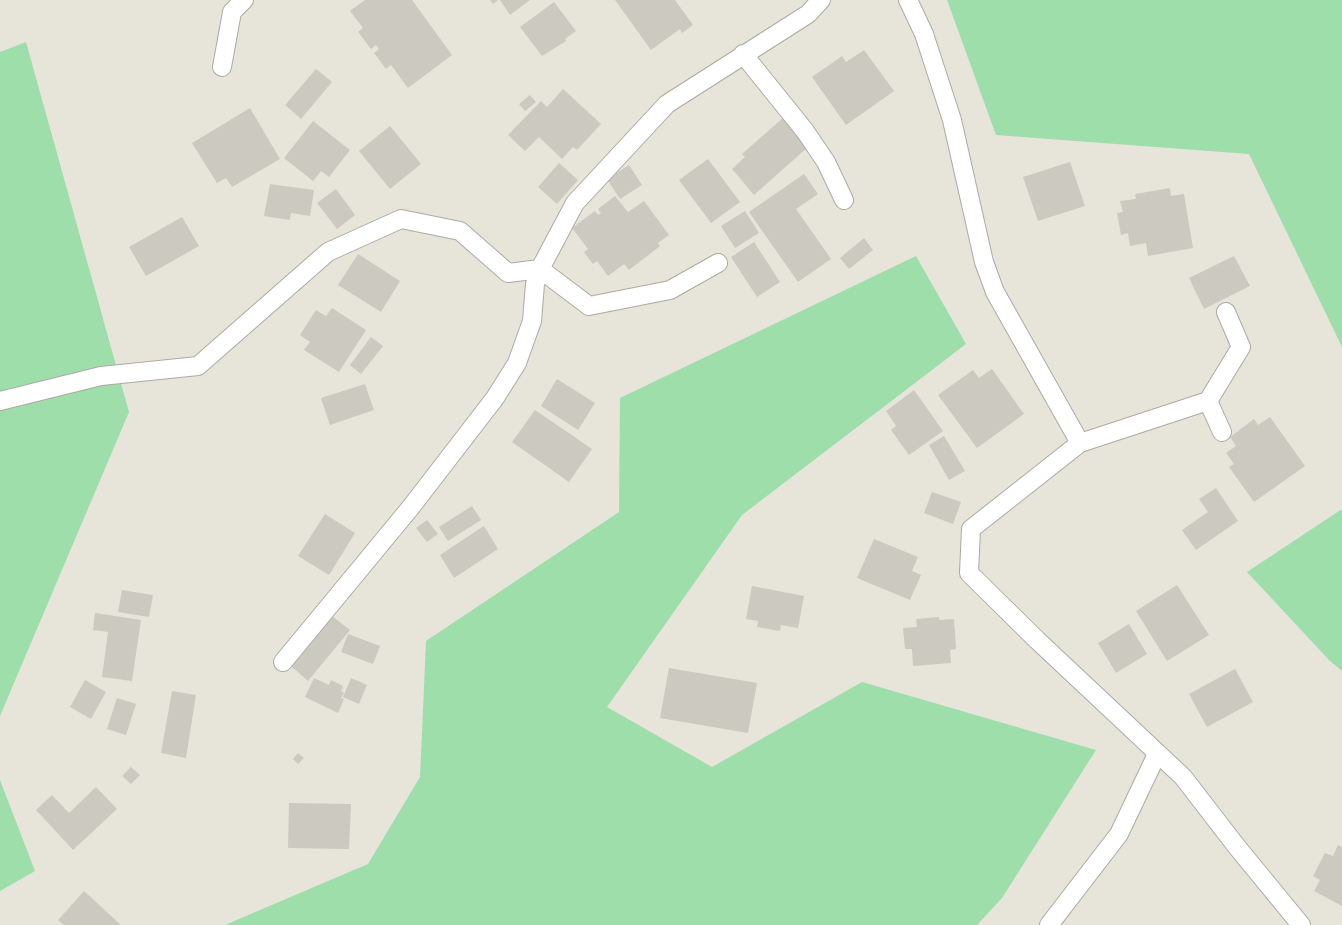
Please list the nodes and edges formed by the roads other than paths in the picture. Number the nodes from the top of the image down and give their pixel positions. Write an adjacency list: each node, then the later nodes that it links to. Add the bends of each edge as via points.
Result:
1 (244, 0): 5 (street, via 232,12)
2 (821, 0): 4 (street, via 808,14)
3 (908, 0): 13 (street, via 924,34 952,120 984,262 992,284 1011,323 1028,348)
4 (743, 54): 6 (street, via 810,137 826,162); 8 (street, via 667,104 575,203)
5 (222, 67)
6 (844, 200)
7 (718, 263): 8 (street, via 670,290 589,306)
8 (540, 269): 10 (street, via 508,273 460,231 401,219 328,252 198,366 101,376); 14 (street, via 535,284 532,321 516,363 495,398 411,507)
9 (1226, 312): 11 (street, via 1240,347)
10 (0, 400)
11 (1208, 401): 12 (street); 13 (street)
12 (1222, 432)
13 (1080, 443): 15 (street, via 970,529 969,573)
14 (283, 662)
15 (1157, 754): 16 (street, via 1119,834); 17 (street, via 1184,777 1237,847)
16 (1049, 925)
17 (1302, 925)

